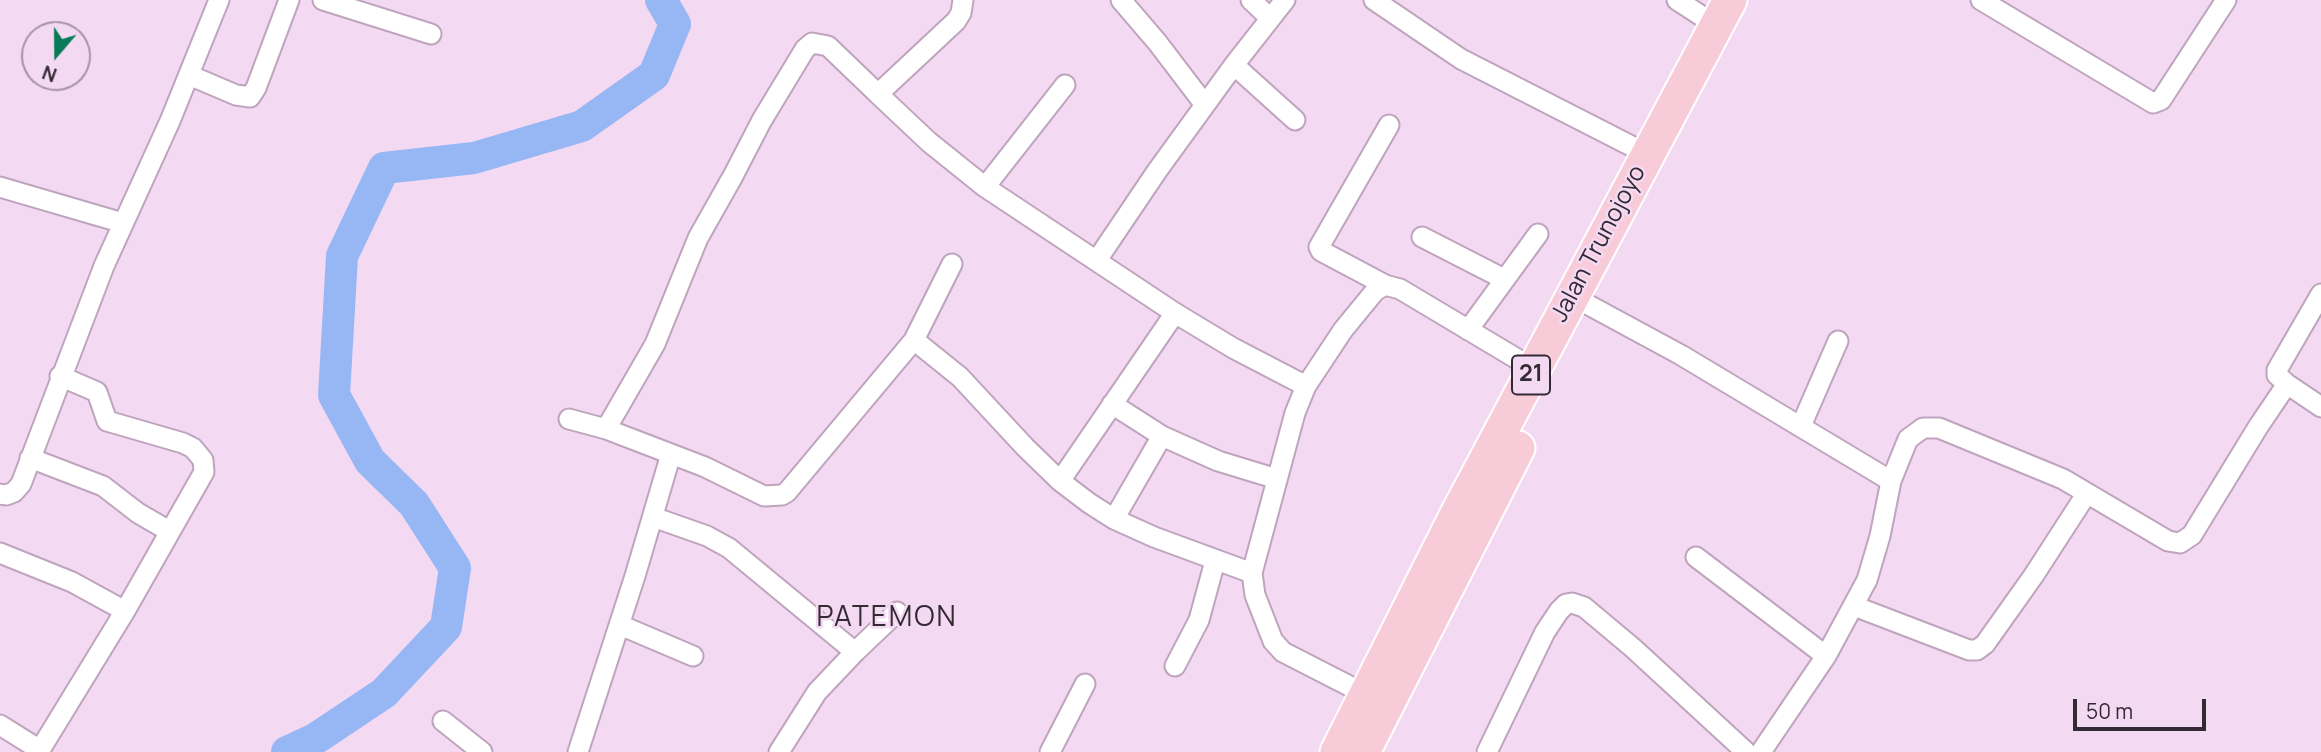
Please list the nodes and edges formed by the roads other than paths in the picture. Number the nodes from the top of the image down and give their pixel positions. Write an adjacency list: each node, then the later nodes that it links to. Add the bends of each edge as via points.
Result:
1 (219, 0): 17 (street)
2 (289, 0): 17 (street, via 250,97)
3 (323, 0): 15 (street)
4 (963, 0): 19 (street, via 956,21)
5 (1121, 0): 20 (street)
6 (1251, 0): 14 (street)
7 (1285, 0): 14 (street)
8 (1374, 0): 23 (street, via 1461,59)
9 (1677, 0): 13 (street)
10 (1754, 0): 34 (highway, Jalan Trunojoyo / 21)
11 (2226, 0): 12 (street, via 2155,103)
12 (1990, 2)
13 (1723, 13): 23 (highway, Jalan Trunojoyo / 21)
14 (1270, 18): 16 (street)
15 (430, 34)
16 (1234, 65): 20 (street); 21 (street)
17 (189, 75): 26 (street)
18 (1065, 85): 25 (street)
19 (878, 94): 25 (street); 47 (street, via 828,46 812,43 805,49 698,238 655,344)
20 (1205, 105): 29 (street)
21 (1295, 120)
22 (1389, 125): 32 (street, via 1319,247)
23 (1647, 154): 34 (highway, Jalan Trunojoyo / 21)
24 (0, 187): 26 (street)
25 (985, 187): 29 (street)
26 (123, 223): 40 (street)
27 (1538, 234): 31 (street)
28 (1422, 237): 31 (street)
29 (1097, 260): 35 (street)
30 (952, 264): 37 (street)
31 (1504, 279): 36 (street)
32 (1385, 285): 36 (street, via 1400,289); 42 (street, via 1343,330)
33 (2321, 294): 41 (street, via 2277,370)
34 (1582, 301): 39 (highway, Jalan Trunojoyo / 21); 46 (street); 81 (highway, Jalan Trunojoyo / 21, via 1533,417)
35 (1175, 313): 42 (street); 43 (street)
36 (1468, 330): 39 (street)
37 (914, 340): 49 (street, via 782,495 772,497 750,490); 52 (street, via 960,377)
38 (1838, 341): 46 (street)
39 (1534, 369): 72 (highway, Jalan Trunojoyo / 21)
40 (60, 376): 50 (street); 58 (street, via 96,392 107,421 183,443 198,453 204,466 201,480)
41 (2287, 384): 44 (street); 54 (street, via 2186,540 2168,541)
42 (1306, 386): 51 (street)
43 (1112, 404): 48 (street); 52 (street)
44 (2321, 407)
45 (569, 419): 47 (street)
46 (1801, 426): 53 (street)
47 (606, 429): 49 (street)
48 (1163, 436): 51 (street, via 1218,461); 57 (street)
49 (671, 454): 56 (street)
50 (30, 458): 55 (street, via 18,489); 58 (street, via 103,486)
51 (1277, 479): 62 (street)
52 (1060, 481): 57 (street)
53 (1891, 481): 54 (street, via 1908,439 1932,427); 63 (street, via 1875,559)
54 (2087, 493): 63 (street, via 2034,575 1977,650)
55 (0, 494)
56 (653, 517): 66 (street); 67 (street, via 729,548)
57 (1114, 519): 61 (street)
58 (169, 531): 64 (street)
59 (0, 553): 64 (street, via 72,582)
60 (1696, 557): 69 (street)
61 (1215, 561): 62 (street); 70 (street, via 1199,620)
62 (1252, 573): 72 (street, via 1255,595 1273,641 1283,652)
63 (1854, 606): 69 (street)
64 (125, 611): 75 (street)
65 (897, 612): 67 (street)
66 (620, 625): 68 (street); 77 (street)
67 (855, 652): 78 (street, via 813,698)
68 (693, 656)
69 (1826, 656): 84 (street)
70 (1175, 666)
71 (1085, 684): 79 (street)
72 (1365, 694): 80 (highway, Jalan Trunojoyo / 21)
73 (443, 721): 76 (street)
74 (0, 725): 75 (street)
75 (41, 751)
76 (482, 752)
77 (578, 752)
78 (779, 752)
79 (1050, 752)
80 (1337, 752)
81 (1363, 752)
82 (1487, 752): 83 (street, via 1545,632 1559,611 1573,603 1633,648)
83 (1746, 752)
84 (1761, 752)

